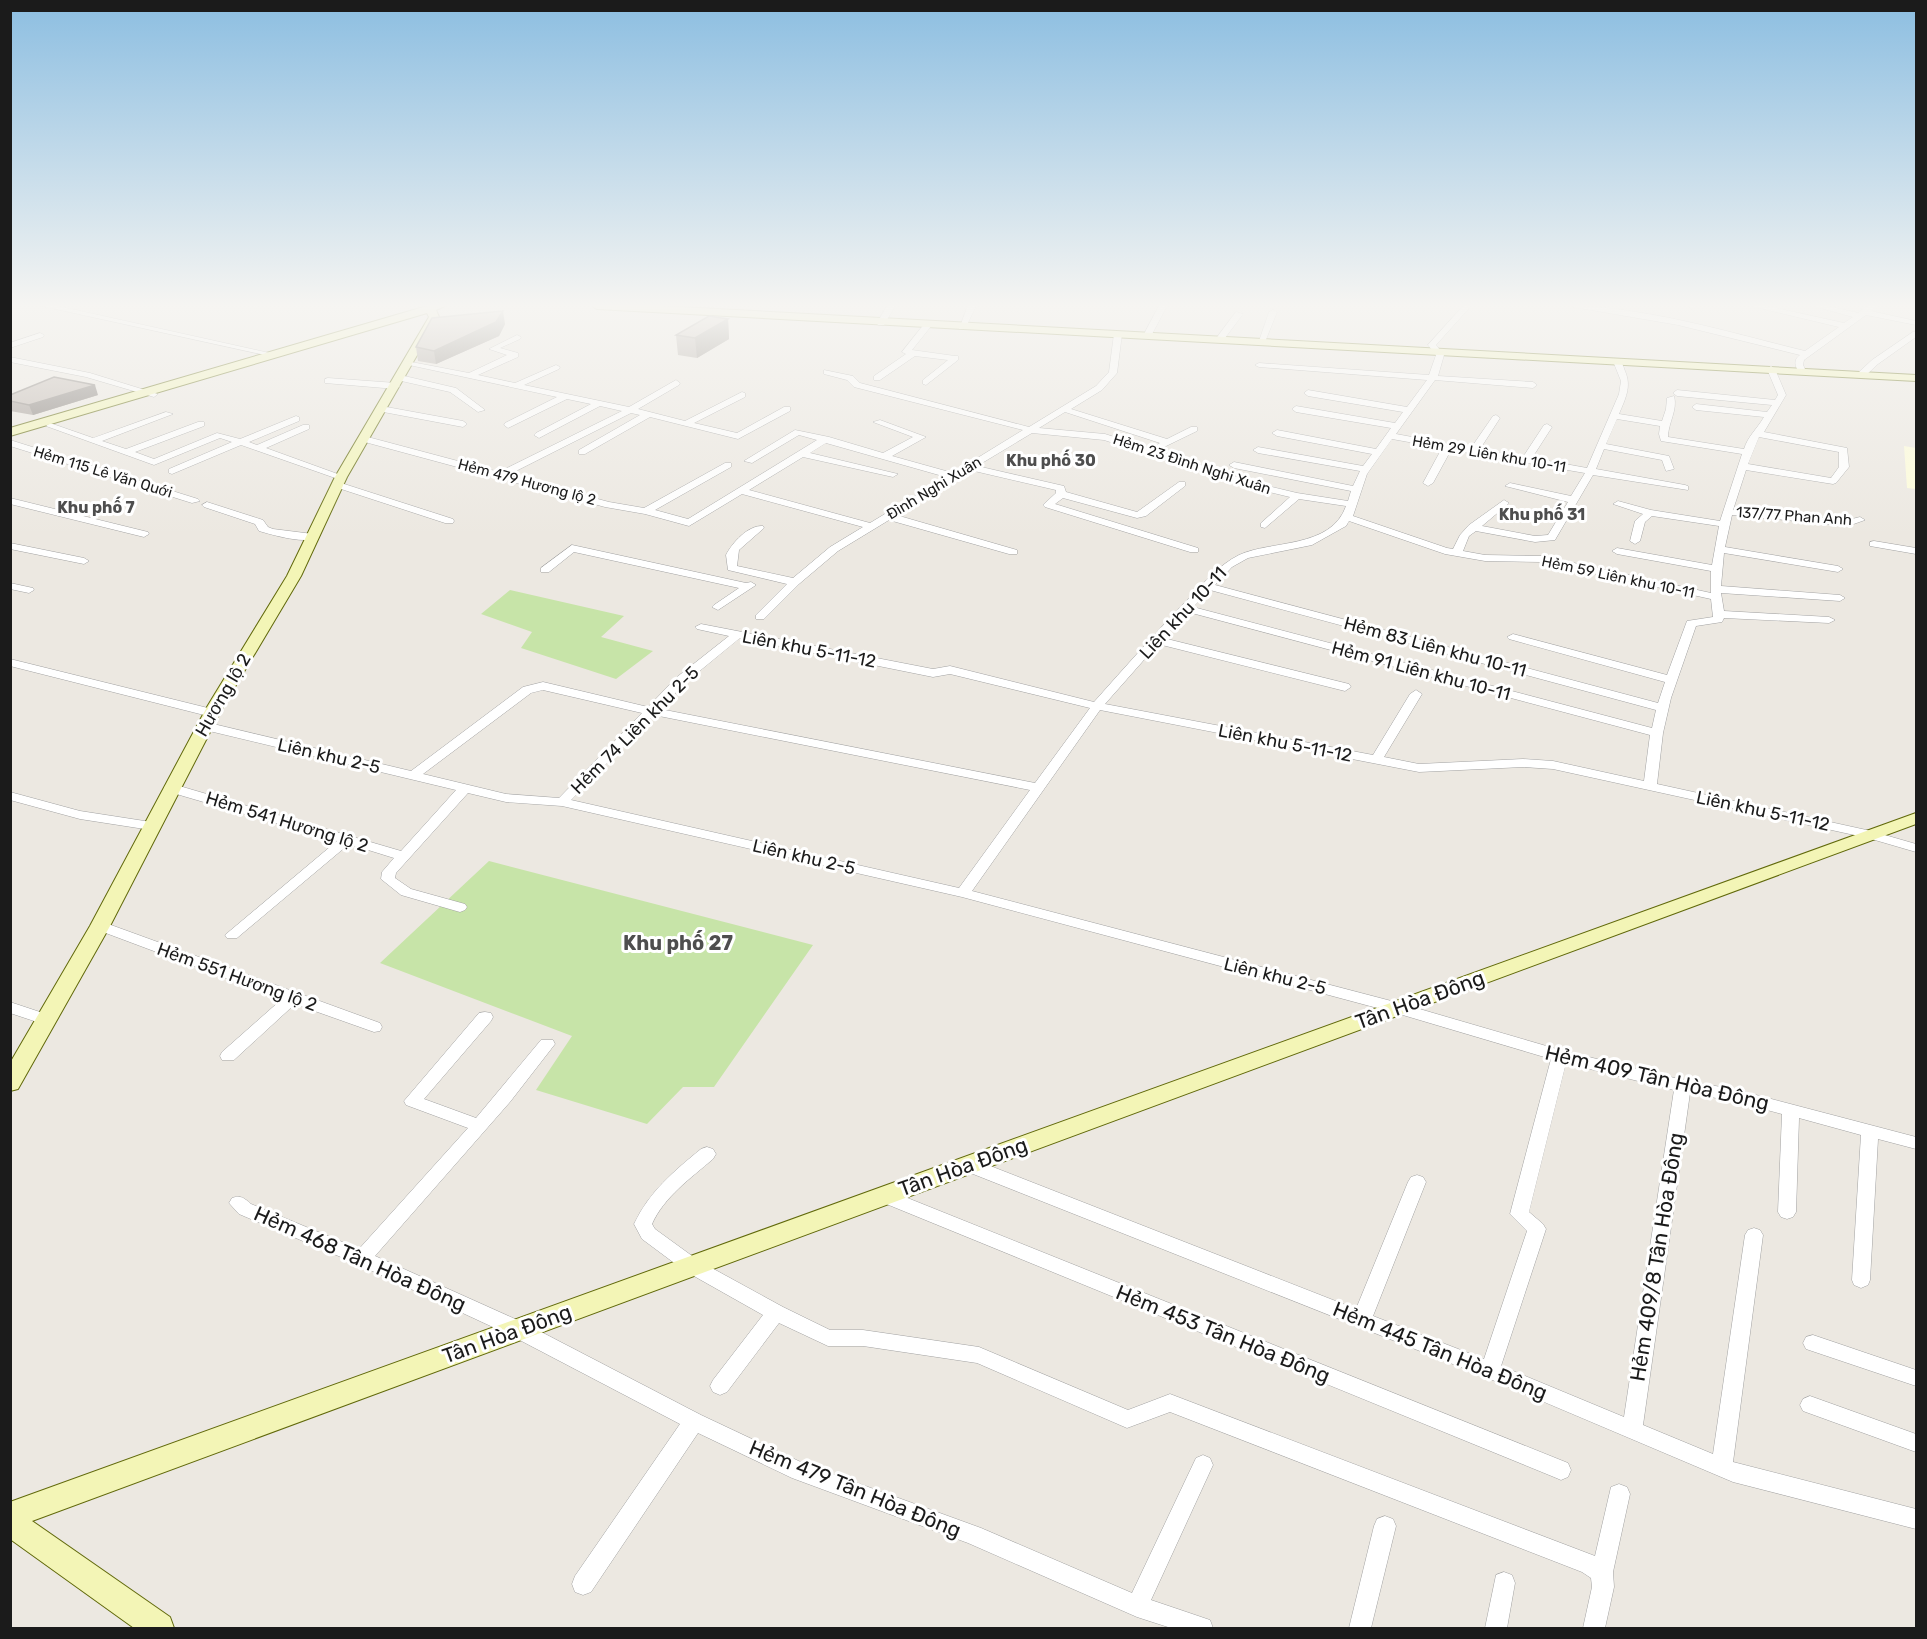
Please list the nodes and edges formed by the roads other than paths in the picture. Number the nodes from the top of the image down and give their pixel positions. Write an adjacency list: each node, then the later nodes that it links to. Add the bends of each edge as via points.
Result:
1 (115, 382): 17 (street)
2 (180, 382): 17 (main road)
3 (183, 382): 17 (main road)
4 (398, 382): 27 (main road, Hương lộ 2)
5 (401, 382): 28 (street, via 453,390)
6 (499, 382): 16 (street)
7 (523, 382): 16 (street)
8 (854, 382): 48 (street, Hẻm 23 Đình Nghi Xuân)
9 (1105, 382): 25 (street, Đình Nghi Xuân)
10 (1429, 382): 30 (street)
11 (1502, 382): 15 (street)
12 (1625, 382): 34 (street)
13 (1777, 382): 21 (street, via 1782,395)
14 (675, 383): 29 (street)
15 (1533, 385)
16 (515, 386): 20 (street)
17 (150, 392): 43 (main road); 49 (main road)
18 (1308, 393): 30 (street)
19 (741, 395): 38 (street)
20 (566, 396): 22 (street); 42 (street)
21 (1778, 403): 33 (street); 41 (street, via 1674,395)
22 (598, 404): 29 (street); 52 (street)
23 (1696, 407): 33 (street)
24 (787, 409): 38 (street, via 740,436)
25 (1064, 409): 48 (street, Đình Nghi Xuân); 59 (street)
26 (1296, 409): 44 (street)
27 (381, 410): 40 (street); 55 (main road, Hương lộ 2)
28 (481, 410)
29 (630, 410): 32 (street); 84 (street)
30 (1409, 410): 44 (street)
31 (169, 414): 57 (street)
32 (649, 414): 38 (street); 66 (street)
33 (1770, 415): 51 (street)
34 (1614, 416): 41 (street); 62 (street)
35 (1496, 418): 69 (street)
36 (296, 419): 58 (street)
37 (877, 422): 72 (street, via 921,437)
38 (687, 423)
39 (201, 424): 65 (street)
40 (463, 424)
41 (1665, 424): 70 (street, via 1664,439)
42 (508, 425)
43 (50, 426): 54 (main road); 57 (street)
44 (1396, 426): 53 (street)
45 (306, 427): 63 (street)
46 (1547, 427): 74 (street)
47 (1194, 429): 59 (street)
48 (1032, 430): 67 (street, Hẻm 23 Đình Nghi Xuân, via 1106,437); 78 (street, Đình Nghi Xuân)
49 (10, 432)
50 (1277, 434): 68 (street)
51 (1757, 434): 70 (street); 77 (street, via 1844,450 1844,467 1833,481)
52 (539, 435)
53 (1389, 436): 61 (street, Hẻm 29 Liên khu 10-11); 68 (street)
54 (10, 438)
55 (364, 439): 84 (street, Hẻm 479 Hương lộ 2); 86 (main road, Hương lộ 2)
56 (826, 439): 71 (street); 72 (street); 73 (street, via 798,432)
57 (95, 440): 65 (street)
58 (242, 442): 63 (street); 65 (street, via 220,435 154,462); 81 (street)
59 (1167, 442): 67 (street)
60 (10, 443): 97 (street, Hẻm 115 Lê Văn Quới)
61 (1447, 447): 69 (street, Hẻm 29 Liên khu 10-11); 87 (street)
62 (1601, 447): 80 (street, via 1666,458); 82 (street)
63 (258, 448): 86 (street)
64 (1258, 450): 79 (street)
65 (128, 452)
66 (582, 452)
67 (1150, 452): 94 (street, Hẻm 23 Đình Nghi Xuân)
68 (1377, 452): 79 (street)
69 (1473, 452): 74 (street, Hẻm 29 Liên khu 10-11)
70 (1747, 452): 77 (street)
71 (802, 454): 83 (street); 92 (street)
72 (885, 456): 85 (street)
73 (750, 460)
74 (1526, 460): 82 (street, Hẻm 29 Liên khu 10-11)
75 (728, 465): 102 (street)
76 (1234, 465): 91 (street)
77 (1742, 466): 103 (street)
78 (969, 467): 85 (street, Đình Nghi Xuân); 93 (street, via 1062,488)
79 (1366, 468): 91 (street)
80 (1670, 469)
81 (172, 471)
82 (1590, 472): 90 (street, Hẻm 29 Liên khu 10-11); 95 (street)
83 (893, 474)
84 (499, 476): 102 (street, Hẻm 479 Hương lộ 2)
85 (953, 476): 105 (street, Đình Nghi Xuân)
86 (339, 481): 108 (street); 115 (main road, Hương lộ 2)
87 (1428, 483)
88 (1182, 484): 93 (street, via 1142,514 1129,514)
89 (1510, 486): 95 (street)
90 (1685, 488)
91 (1356, 489): 99 (street)
92 (741, 490): 102 (street, Hẻm 479 Hương lộ 2, via 689,523); 111 (street)
93 (1061, 494): 120 (street, via 1048,505)
94 (1297, 496): 99 (street, Hẻm 23 Đình Nghi Xuân); 110 (street)
95 (1574, 500): 112 (street, via 1551,538 1535,539)
96 (10, 501): 114 (street)
97 (195, 501)
98 (1504, 503): 112 (street)
99 (1351, 504): 106 (street)
100 (1618, 504): 104 (street)
101 (207, 505): 115 (street, via 258,522 271,532)
102 (646, 511)
103 (1728, 512): 107 (street, 137/77 Phan Anh, via 1848,523); 109 (street)
104 (1650, 513): 109 (street); 116 (street, via 1640,521)
105 (888, 516): 111 (street, Đình Nghi Xuân); 123 (street)
106 (1347, 517): 124 (street, Hẻm 59 Liên khu 10-11); 132 (street, Liên khu 10-11, via 1342,524 1308,543 1245,556 1228,565)
107 (1860, 520)
108 (449, 521)
109 (1723, 524): 119 (street)
110 (1265, 525)
111 (871, 526): 130 (street, Đình Nghi Xuân, via 834,549)
112 (1473, 527): 124 (street)
113 (759, 528): 129 (street, via 730,554 732,568)
114 (144, 534)
115 (313, 537): 153 (main road, Hương lộ 2)
116 (1635, 541)
117 (1874, 543): 122 (street)
118 (11, 546): 125 (street)
119 (1720, 549): 126 (street); 127 (street)
120 (1194, 550)
121 (1617, 550): 126 (street)
122 (1917, 551)
123 (1013, 552)
124 (1457, 553): 135 (street, Hẻm 59 Liên khu 10-11, via 1485,558 1542,559)
125 (84, 561)
126 (1718, 569): 135 (street)
127 (1838, 569)
128 (546, 570): 133 (street, via 572,548)
129 (762, 573): 130 (street); 133 (street)
130 (795, 582): 140 (street, Đình Nghi Xuân)
131 (10, 586): 134 (street)
132 (1207, 586): 138 (street, Liên khu 10-11); 151 (street, Hẻm 83 Liên khu 10-11)
133 (749, 587): 137 (street)
134 (29, 590)
135 (1715, 593): 136 (street, Hẻm 59 Liên khu 10-11); 139 (street)
136 (1840, 598)
137 (718, 607)
138 (1186, 608): 145 (street, Liên khu 10-11); 154 (street, Hẻm 91 Liên khu 10-11)
139 (1718, 614): 141 (street); 147 (street, via 1718,620 1691,623)
140 (760, 617)
141 (1829, 620)
142 (701, 627): 143 (street, Liên khu 5-11-12)
143 (737, 635): 150 (street, Liên khu 5-11-12, via 933,673 950,670); 152 (street, Hẻm 74 Liên khu 2-5, via 681,680)
144 (1513, 637): 147 (street)
145 (1156, 640): 148 (street); 150 (street, Liên khu 10-11)
146 (10, 662): 153 (street, Liên khu 2-5)
147 (1672, 680): 151 (street)
148 (1345, 687)
149 (1416, 694): 155 (street)
150 (1097, 706): 155 (street, Liên khu 5-11-12); 160 (street, Liên khu 10-11)
151 (1663, 708): 154 (street)
152 (651, 711): 156 (street, via 543,686 527,690); 160 (street); 162 (street, Hẻm 74 Liên khu 2-5)
153 (208, 720): 156 (street, Liên khu 2-5); 158 (main road, Hương lộ 2)
154 (1657, 733): 157 (street)
155 (1376, 760): 157 (street, Liên khu 5-11-12, via 1419,768 1553,765)
156 (413, 776): 159 (street, Liên khu 2-5)
157 (1650, 786): 165 (street, Liên khu 5-11-12)
158 (171, 788): 164 (main road, Hương lộ 2); 166 (street, Hẻm 541 Hương lộ 2)
159 (465, 788): 162 (street, Liên khu 2-5, via 506,798); 168 (street)
160 (1037, 788): 169 (street, Liên khu 10-11)
161 (10, 796): 164 (street, via 77,815)
162 (562, 802): 169 (street, Liên khu 2-5)
163 (1917, 818): 165 (main road, Tân Hòa Đông)
164 (151, 826): 171 (main road, Hương lộ 2)
165 (1871, 835): 167 (street, Liên khu 5-11-12); 175 (main road, Tân Hòa Đông)
166 (346, 840): 168 (street, Hẻm 541 Hương lộ 2); 172 (street)
167 (1917, 848)
168 (404, 856): 170 (street, via 389,872 388,879 394,885)
169 (963, 893): 175 (street, Liên khu 2-5)
170 (460, 907)
171 (100, 926): 173 (street, Hẻm 551 Hương lộ 2); 177 (main road, Hương lộ 2)
172 (232, 935)
173 (293, 997): 178 (street, Hẻm 551 Hương lộ 2); 180 (street)
174 (10, 1007): 177 (street)
175 (1399, 1008): 181 (street, Hẻm 409 Tân Hòa Đông); 189 (main road, Tân Hòa Đông)
176 (485, 1017): 185 (street, via 412,1101)
177 (46, 1020): 182 (main road, Hương lộ 2)
178 (374, 1028)
179 (547, 1044): 185 (street)
180 (228, 1056)
181 (1560, 1056): 183 (street, Hẻm 409 Tân Hòa Đông); 202 (street, via 1519,1214 1537,1229)
182 (10, 1083)
183 (1683, 1086): 184 (street, Hẻm 409 Tân Hòa Đông); 207 (street, Hẻm 409/8 Tân Hòa Đông)
184 (1791, 1110): 186 (street, Hẻm 409 Tân Hòa Đông); 193 (street)
185 (478, 1125): 195 (street)
186 (1870, 1131): 187 (street, Hẻm 409 Tân Hòa Đông); 197 (street)
187 (1917, 1143)
188 (706, 1154): 196 (street, via 656,1202 642,1224 648,1234)
189 (969, 1165): 191 (main road, Tân Hòa Đông); 199 (street, Hẻm 445 Tân Hòa Đông)
190 (1417, 1182): 199 (street)
191 (885, 1196): 196 (main road, Tân Hòa Đông); 211 (street, Hẻm 453 Tân Hòa Đông)
192 (238, 1203): 195 (street, Hẻm 468 Tân Hòa Đông)
193 (1787, 1212)
194 (1754, 1235): 210 (street)
195 (362, 1258): 200 (street, Hẻm 468 Tân Hòa Đông)
196 (692, 1266): 198 (street); 200 (main road, Tân Hòa Đông)
197 (1861, 1280)
198 (776, 1313): 204 (street); 217 (street, via 828,1338 863,1338 979,1356 1127,1419 1170,1403)
199 (1362, 1319): 202 (street, Hẻm 445 Tân Hòa Đông)
200 (517, 1329): 206 (street, Hẻm 479 Tân Hòa Đông); 213 (main road, Tân Hòa Đông)
201 (1813, 1343): 203 (street)
202 (1490, 1370): 207 (street, Hẻm 445 Tân Hòa Đông)
203 (1917, 1378)
204 (720, 1386)
205 (1810, 1405): 208 (street)
206 (694, 1421): 219 (street); 220 (street, Hẻm 479 Tân Hòa Đông, via 800,1471 973,1535)
207 (1632, 1429): 210 (street, Hẻm 445 Tân Hòa Đông)
208 (1917, 1443)
209 (1203, 1465): 220 (street)
210 (1722, 1466): 214 (street, Hẻm 445 Tân Hòa Đông)
211 (1561, 1470)
212 (1619, 1494): 217 (street)
213 (10, 1516)
214 (1917, 1519)
215 (10, 1522): 221 (main road)
216 (1385, 1526): 223 (street)
217 (1602, 1572): 225 (street, via 1603,1587)
218 (1504, 1583): 224 (street)
219 (583, 1584)
220 (1137, 1605): 222 (street, Hẻm 479 Tân Hòa Đông)
221 (159, 1629)
222 (1202, 1629)
223 (1360, 1629)
224 (1496, 1629)
225 (1594, 1629)

